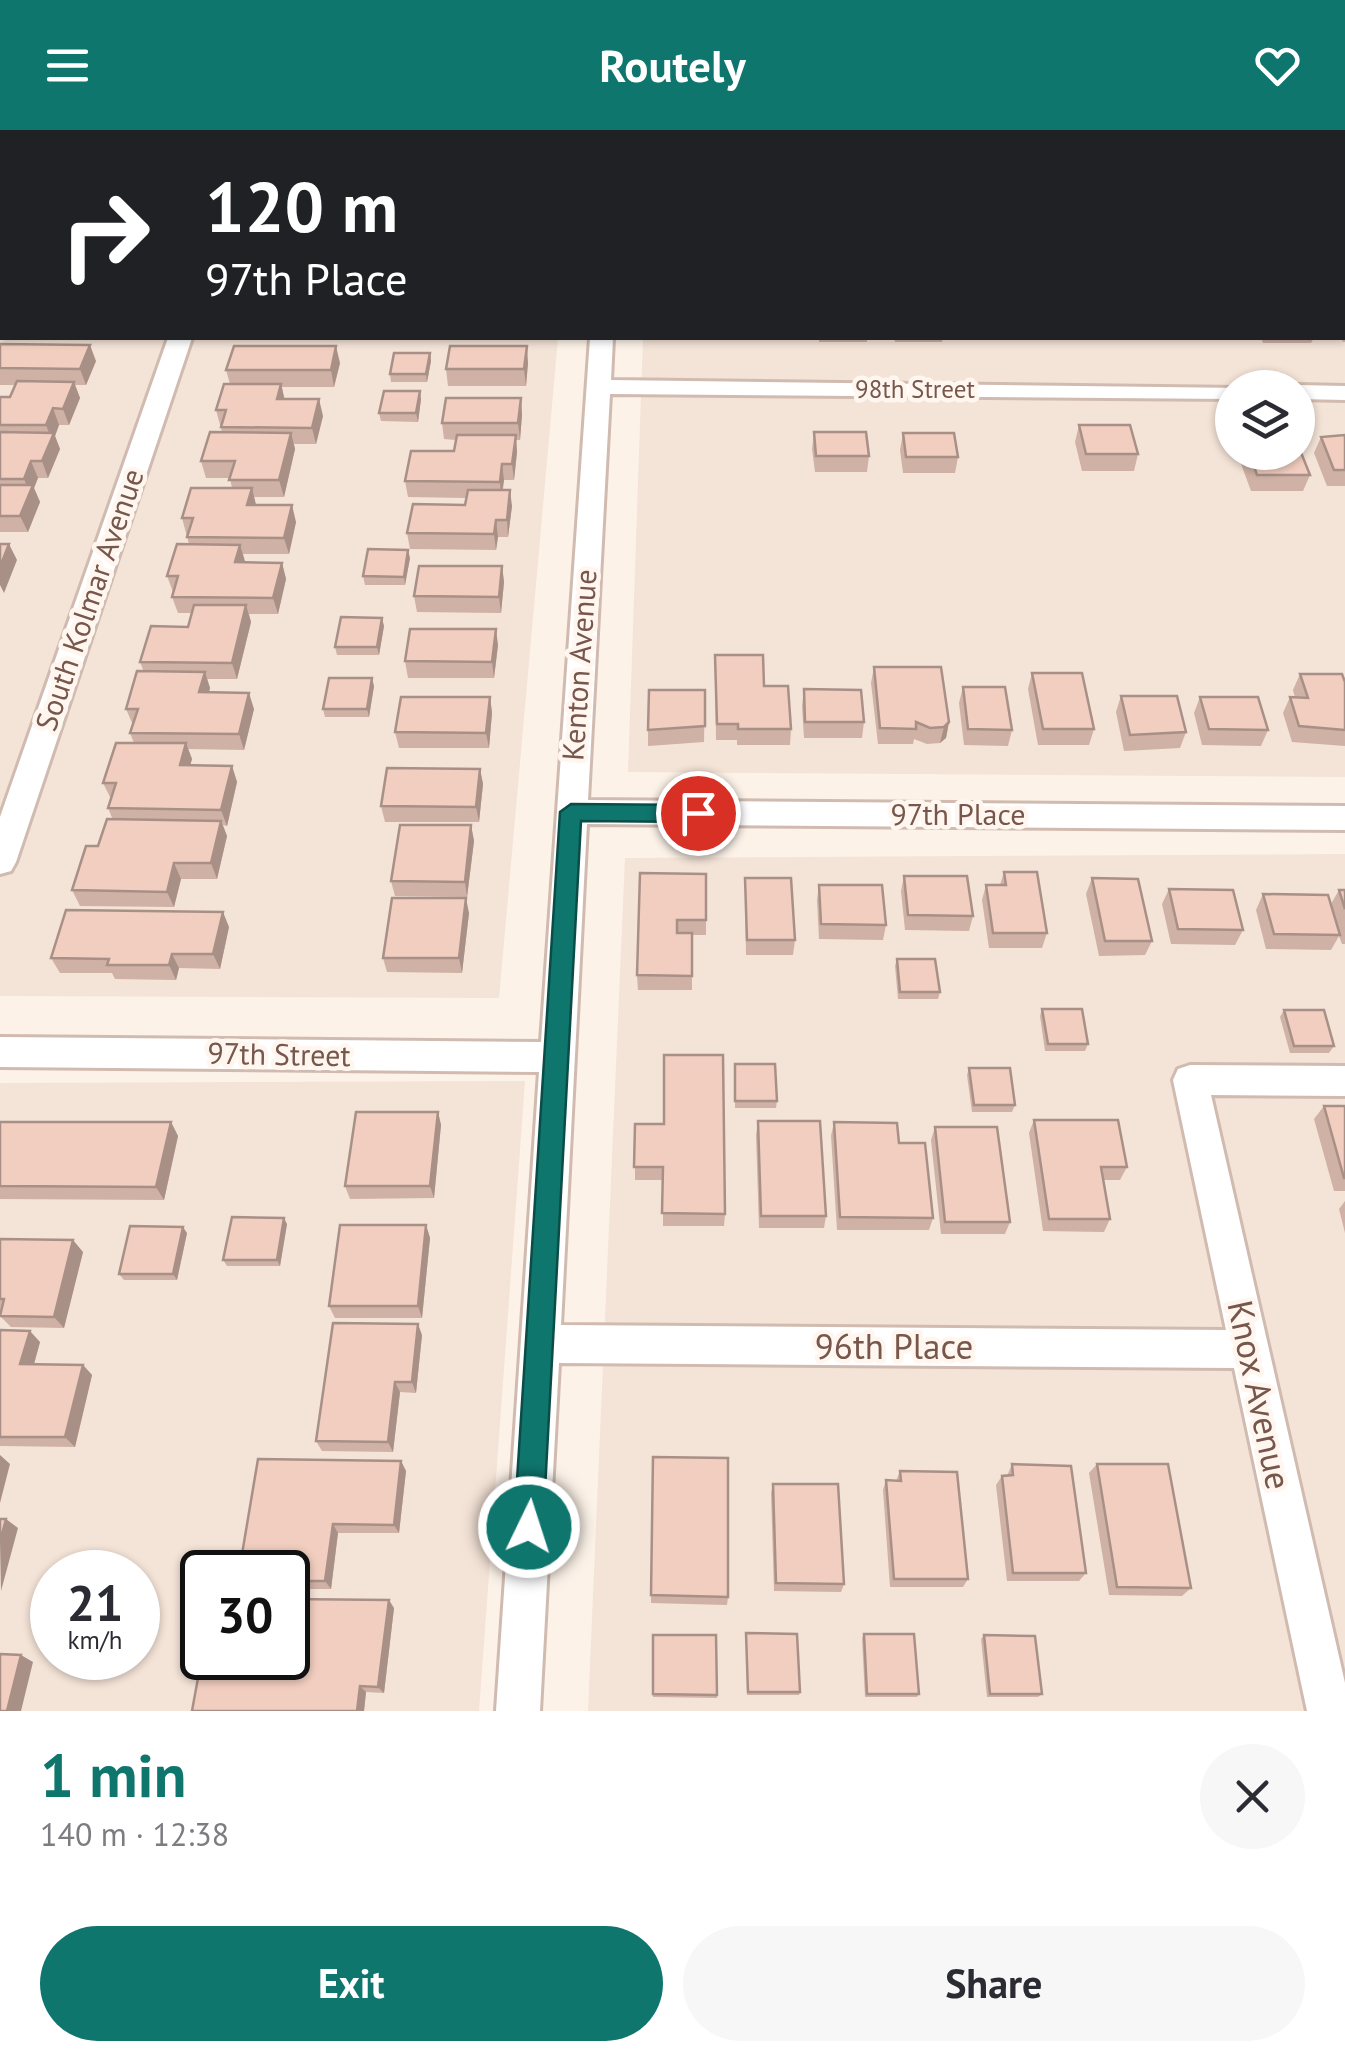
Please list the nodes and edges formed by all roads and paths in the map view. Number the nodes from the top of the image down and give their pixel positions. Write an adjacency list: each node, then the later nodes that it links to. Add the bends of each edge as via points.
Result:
1 (179, 340): 9 (street, South Kolmar Avenue)
2 (601, 340): 3 (street, Kenton Avenue)
3 (598, 387): 4 (street, 98th Street); 7 (street, Kenton Avenue)
4 (1215, 392)
5 (1315, 392): 6 (street)
6 (1345, 393)
7 (571, 812): 8 (street, 97th Place); 11 (street, Kenton Avenue)
8 (1345, 818)
9 (0, 862)
10 (0, 1052): 11 (street, 97th Street)
11 (558, 1057): 13 (street, Kenton Avenue)
12 (1345, 1081): 14 (street, Knox Avenue, via 1190,1080)
13 (540, 1344): 14 (street, 96th Place); 15 (street, Kenton Avenue)
14 (1249, 1349): 16 (street, Knox Avenue)
15 (518, 1711)
16 (1328, 1711)

